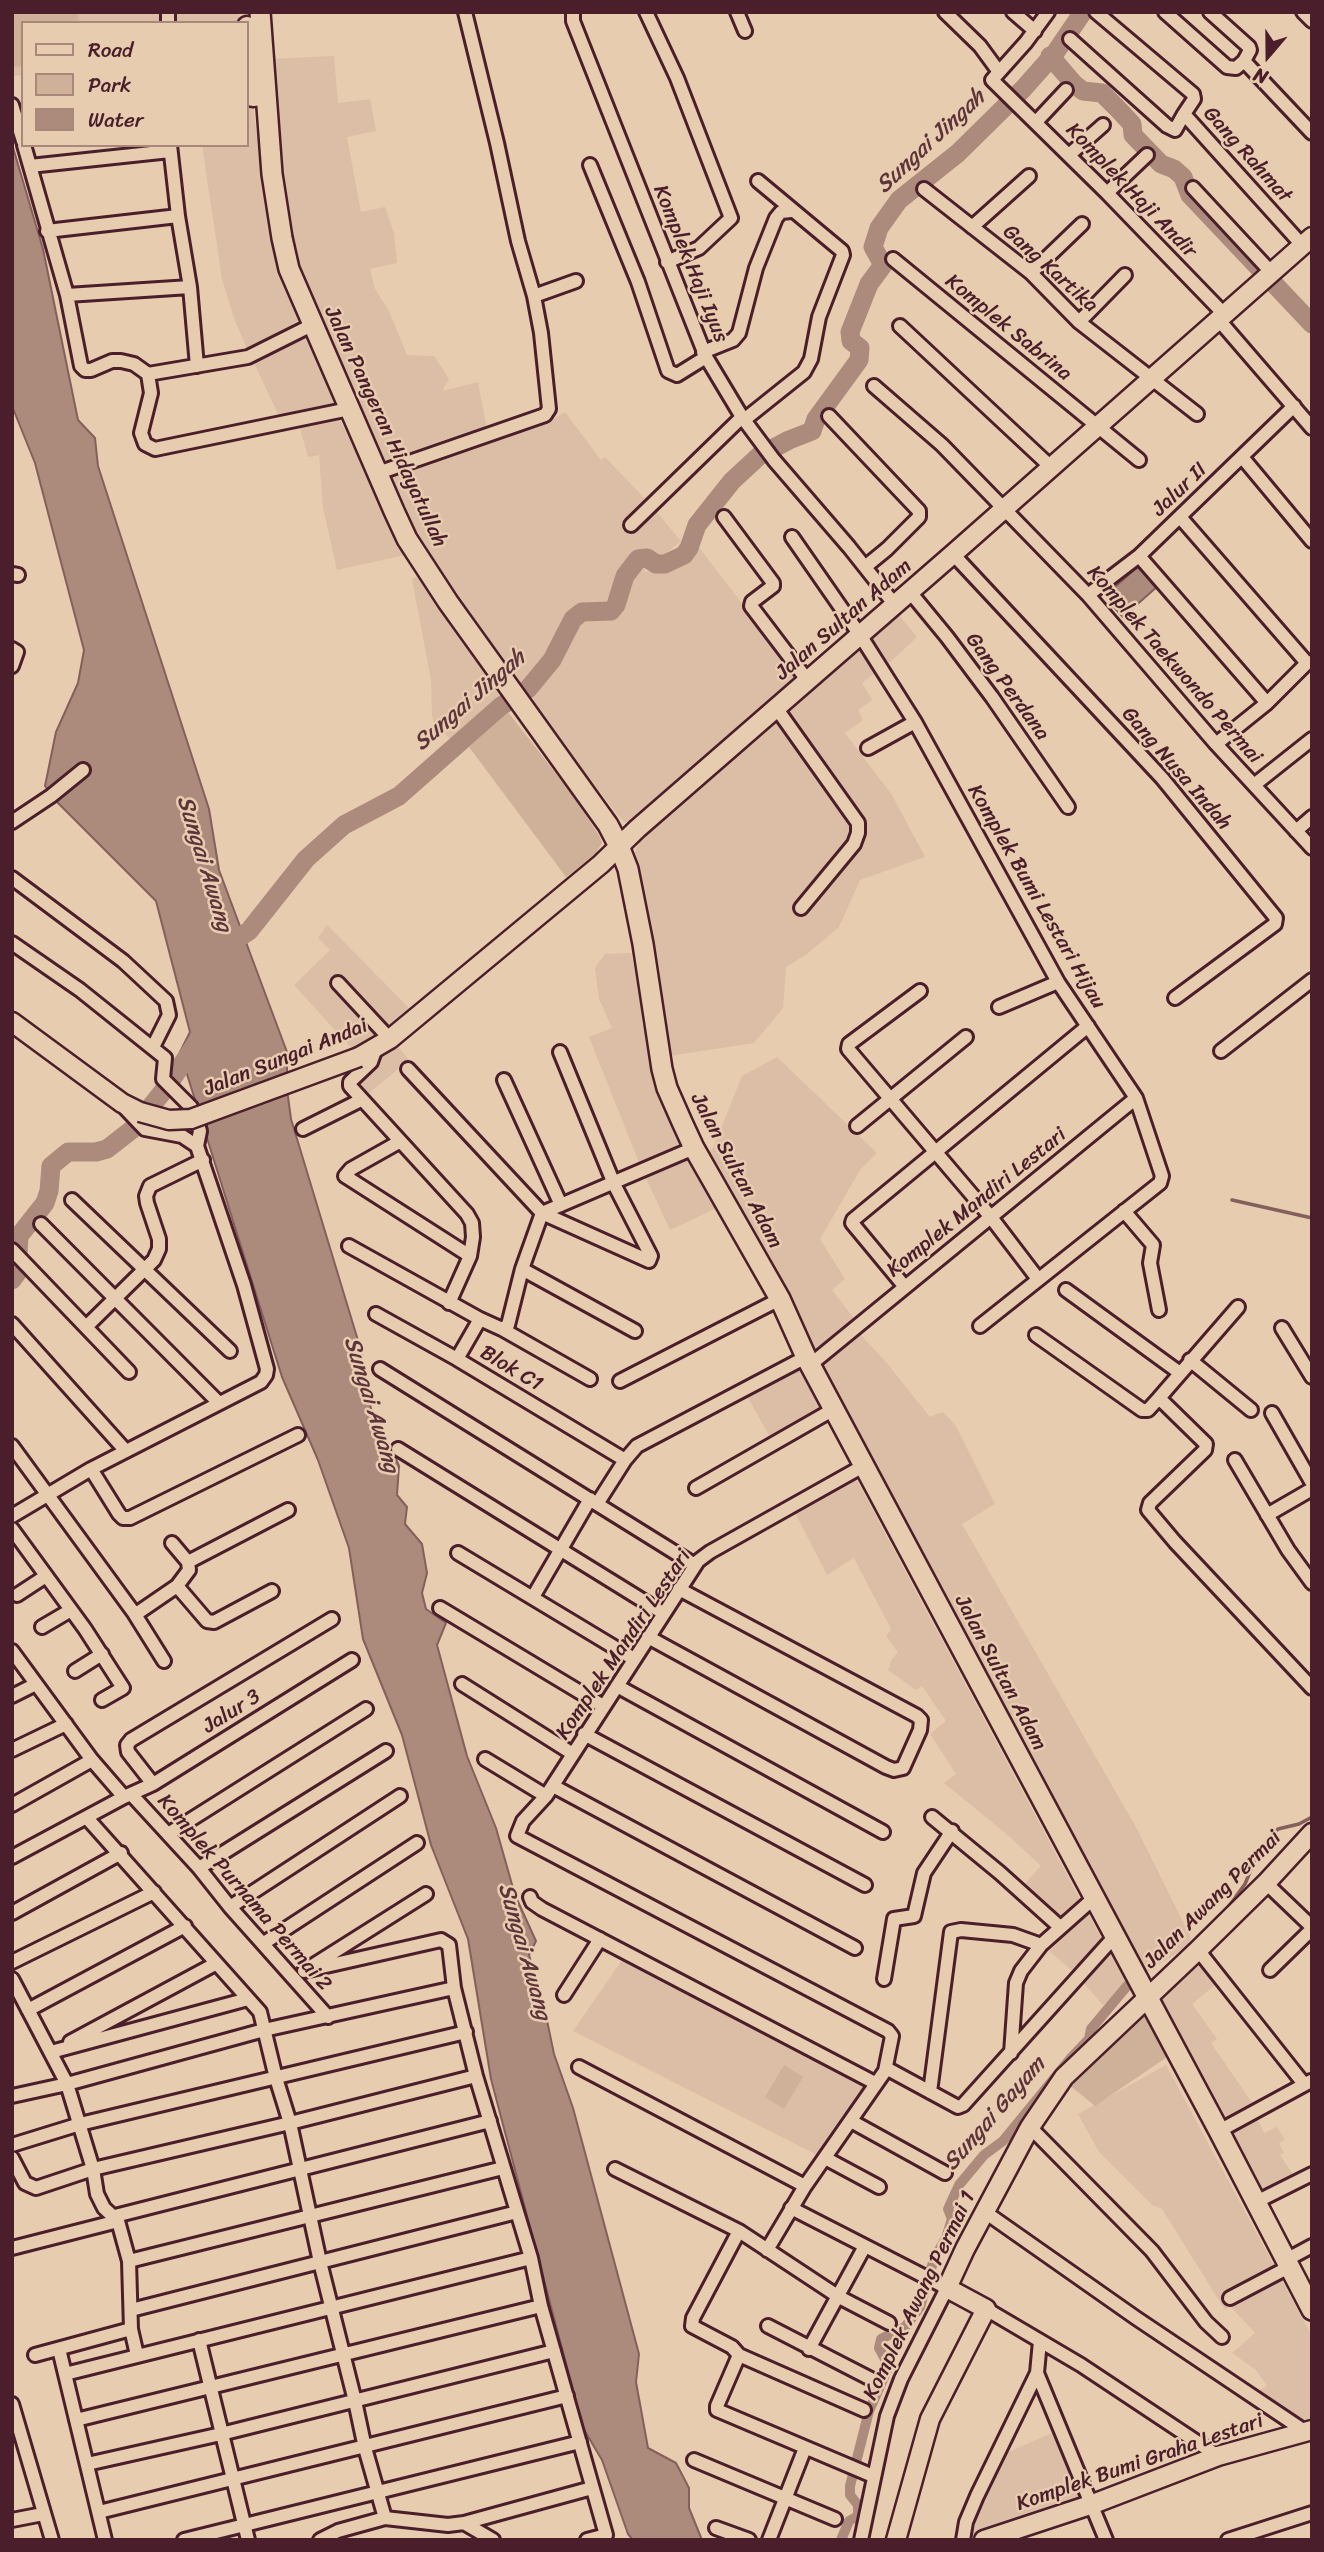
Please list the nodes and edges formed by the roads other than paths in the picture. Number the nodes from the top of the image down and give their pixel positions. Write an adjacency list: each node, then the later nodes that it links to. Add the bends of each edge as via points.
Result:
1 (260, 12): 21 (main road, Jalan Pangeran Hidayatullah)
2 (465, 12): 53 (street)
3 (573, 12): 46 (street, Komplek Haji Iyus, via 573,22)
4 (646, 12): 46 (street, via 732,218 699,248)
5 (737, 12): 14 (street)
6 (945, 12): 19 (street, via 981,46)
7 (1013, 12): 15 (street)
8 (1048, 12): 15 (street)
9 (1096, 12): 23 (street, via 1193,94)
10 (1165, 12): 18 (street, via 1227,67 1236,68)
11 (1210, 12): 18 (street, via 1249,47)
12 (1303, 12): 13 (street)
13 (1312, 21)
14 (745, 31)
15 (1035, 31): 19 (street)
16 (248, 33): 21 (street)
17 (1070, 39): 23 (street, Gang Rahmat, via 1167,126 1175,130)
18 (1244, 61): 26 (street)
19 (999, 72): 24 (street, Komplek Haji Andir, via 992,80)
20 (1066, 90): 24 (street)
21 (255, 97): 56 (main road, Jalan Pangeran Hidayatullah, via 289,269)
22 (12, 105): 27 (street)
23 (1184, 114): 44 (street, Gang Rahmat)
24 (1036, 122): 30 (street, Komplek Haji Andir)
25 (1103, 125): 30 (street)
26 (1312, 133)
27 (21, 136)
28 (24, 147): 33 (street)
29 (170, 148): 33 (street); 40 (street)
30 (1069, 155): 38 (street, Komplek Haji Andir)
31 (1147, 155): 38 (street)
32 (590, 164): 58 (street, via 668,371 677,375)
33 (30, 166): 43 (street)
34 (1029, 176): 42 (street)
35 (758, 181): 39 (street)
36 (1193, 188): 49 (street)
37 (924, 189): 42 (street, Gang Kartika)
38 (1107, 193): 54 (street, Komplek Haji Andir)
39 (792, 211): 58 (street, via 776,218 756,268 739,333); 67 (street, via 843,255 804,372)
40 (178, 216): 43 (street); 51 (street)
41 (1082, 224): 47 (street)
42 (972, 227): 47 (street, Gang Kartika)
43 (47, 231): 52 (street)
44 (1307, 241): 49 (street, Jalan Sultan Adam)
45 (893, 259): 68 (street, Komplek Sabrina)
46 (667, 262): 58 (street, Komplek Haji Iyus)
47 (1031, 273): 55 (street, Gang Kartika)
48 (1125, 275): 55 (street)
49 (1268, 275): 54 (street, Jalan Sultan Adam)
50 (576, 281): 53 (street)
51 (190, 286): 52 (street); 59 (street)
52 (67, 295): 60 (street, via 85,370 121,361)
53 (534, 296): 73 (street, via 548,412)
54 (1221, 317): 61 (street, Jalan Sultan Adam); 63 (street, Komplek Haji Andir)
55 (1079, 322): 61 (street, Gang Kartika)
56 (312, 325): 59 (street, via 248,356); 64 (main road, Jalan Pangeran Hidayatullah)
57 (900, 326): 72 (street)
58 (704, 355): 67 (street, Komplek Haji Iyus)
59 (197, 366): 60 (street)
60 (148, 374): 64 (street, via 151,393 141,433 145,444 155,449)
61 (1152, 377): 65 (street, Gang Kartika); 68 (street, Jalan Sultan Adam)
62 (874, 386): 74 (street, Komplek Taekwondo Permai)
63 (1294, 406): 69 (street, Komplek Haji Andir); 70 (street, Jalur II)
64 (349, 409): 73 (main road, Jalan Pangeran Hidayatullah)
65 (1197, 414)
66 (829, 416): 82 (street, via 919,511 919,517)
67 (743, 418): 77 (street); 82 (street, Komplek Haji Iyus)
68 (1098, 426): 71 (street, Komplek Sabrina); 72 (street, Jalan Sultan Adam)
69 (1312, 428)
70 (1242, 457): 76 (street, Jalur II); 79 (street)
71 (1139, 460)
72 (1051, 467): 74 (street, Jalan Sultan Adam)
73 (377, 473): 103 (main road, Jalan Pangeran Hidayatullah, via 407,539 448,602)
74 (1005, 508): 80 (street, Jalan Sultan Adam); 84 (street, Komplek Taekwondo Permai)
75 (724, 517): 90 (street, via 774,583 751,606)
76 (1180, 517): 81 (street, Jalur II); 88 (street)
77 (631, 525)
78 (792, 537): 86 (street, Komplek Bumi Lestari Hijau)
79 (1312, 541)
80 (953, 554): 83 (street, Jalan Sultan Adam); 112 (street, Gang Nusa Indah, via 1162,778 1276,918 1275,924)
81 (1139, 556): 84 (street, Jalur II); 91 (street)
82 (865, 567): 85 (street, Komplek Haji Iyus)
83 (910, 592): 85 (street, Jalan Sultan Adam); 99 (street, Gang Perdana, via 992,697)
84 (1088, 595): 95 (street, Komplek Taekwondo Permai)
85 (895, 604): 86 (street, Jalan Sultan Adam)
86 (860, 635): 90 (street, Jalan Sultan Adam); 93 (street, Komplek Bumi Lestari Hijau)
87 (12, 649): 89 (street, via 17,656)
88 (1309, 662): 91 (street)
89 (12, 666)
90 (808, 681): 92 (street, Jalan Sultan Adam)
91 (1267, 703): 95 (street)
92 (777, 709): 103 (street, Jalan Sultan Adam); 106 (street, via 858,823 854,844)
93 (915, 722): 96 (street); 109 (street, Komplek Bumi Lestari Hijau)
94 (1312, 738): 98 (street)
95 (1216, 744): 98 (street, Komplek Taekwondo Permai)
96 (868, 748)
97 (83, 770): 101 (street)
98 (1254, 785): 102 (street, Komplek Taekwondo Permai)
99 (1068, 807)
100 (1312, 817): 102 (street)
101 (12, 822)
102 (1296, 831): 104 (street, Komplek Taekwondo Permai)
103 (620, 846): 117 (street, Jalan Sungai Andai); 131 (main road, Jalan Sultan Adam, via 643,944 662,1069)
104 (1312, 848)
105 (12, 878): 118 (street, via 123,961 166,1001 169,1015)
106 (801, 908)
107 (12, 943): 118 (street)
108 (1312, 980): 119 (street)
109 (1058, 982): 113 (street); 115 (street, Komplek Bumi Lestari Hijau)
110 (338, 983): 117 (street)
111 (920, 991): 123 (street, via 848,1046)
112 (1175, 998)
113 (999, 1007)
114 (12, 1022): 126 (street, Jalan Sungai Andai)
115 (1088, 1026): 124 (street, Komplek Bumi Lestari Hijau); 132 (street)
116 (966, 1037): 123 (street)
117 (383, 1044): 125 (street, via 350,1082); 126 (street, Jalan Sungai Andai, bridge, via 191,1119)
118 (153, 1047): 130 (street, via 165,1058 163,1079 191,1107 200,1131)
119 (1221, 1051)
120 (560, 1052): 134 (street)
121 (408, 1069): 138 (street)
122 (504, 1080): 136 (street)
123 (889, 1097): 127 (street); 132 (street)
124 (1136, 1098): 137 (street, Komplek Bumi Lestari Hijau, via 1162,1176 1160,1183); 139 (street, Komplek Mandiri Lestari)
125 (361, 1100): 128 (street); 129 (street)
126 (135, 1116): 130 (street)
127 (857, 1126)
128 (303, 1129)
129 (399, 1142): 143 (street, via 470,1219); 143 (street, via 345,1176)
130 (197, 1146): 133 (street)
131 (694, 1148): 134 (street); 150 (main road, Jalan Sultan Adam)
132 (936, 1153): 139 (street); 147 (street, via 852,1222)
133 (203, 1160): 144 (street, via 147,1189 146,1203 159,1249); 174 (street, via 267,1369 261,1382)
134 (614, 1184): 136 (street); 138 (street, via 651,1256 649,1261)
135 (72, 1200): 144 (street)
136 (561, 1205): 138 (street)
137 (1124, 1211): 146 (street); 153 (street, via 1153,1245 1150,1263)
138 (542, 1213): 145 (street)
139 (990, 1216): 146 (street); 147 (street, Komplek Mandiri Lestari)
140 (41, 1224): 149 (street)
141 (349, 1246): 151 (street)
142 (17, 1254): 157 (street)
143 (470, 1256): 151 (street)
144 (145, 1269): 149 (street); 163 (street)
145 (522, 1269): 160 (street, via 508,1325); 161 (street)
146 (1038, 1279): 158 (street)
147 (905, 1287): 166 (street, Komplek Mandiri Lestari)
148 (1066, 1290): 169 (street)
149 (115, 1298): 157 (street); 174 (street)
150 (780, 1299): 166 (main road, Jalan Sultan Adam); 172 (street)
151 (449, 1303): 155 (street)
152 (1238, 1307): 165 (street)
153 (1159, 1310)
154 (376, 1314): 164 (street, Blok C1)
155 (480, 1319): 160 (street); 164 (street)
156 (12, 1324): 181 (street)
157 (86, 1326): 168 (street)
158 (979, 1326)
159 (1282, 1328): 170 (street)
160 (502, 1329): 171 (street)
161 (635, 1331)
162 (1036, 1335): 173 (street, via 1142,1410)
163 (230, 1351)
164 (457, 1359): 182 (street, Blok C1)
165 (1190, 1360): 169 (street); 176 (street)
166 (808, 1361): 175 (main road, Jalan Sultan Adam); 182 (street, Komplek Mandiri Lestari, via 637,1446)
167 (380, 1369): 190 (street)
168 (129, 1372)
169 (1180, 1373): 173 (street)
170 (1312, 1377)
171 (590, 1379)
172 (620, 1381)
173 (1159, 1398): 223 (street, via 1207,1447 1148,1510)
174 (219, 1403): 181 (street)
175 (834, 1409): 184 (main road, Jalan Sultan Adam); 187 (street)
176 (1251, 1410)
177 (1272, 1413): 186 (street)
178 (298, 1435): 185 (street, via 130,1518 119,1514)
179 (12, 1446): 189 (street)
180 (398, 1449): 196 (street)
181 (125, 1451): 185 (street)
182 (625, 1460): 190 (street, Komplek Mandiri Lestari)
183 (1235, 1460): 192 (street)
184 (865, 1465): 199 (street, Komplek Mandiri Lestari, via 710,1552); 255 (main road, Jalan Sultan Adam)
185 (92, 1469): 189 (street)
186 (1312, 1483)
187 (696, 1488)
188 (1312, 1489): 192 (street)
189 (47, 1494): 193 (street); 209 (street)
190 (593, 1501): 196 (street, Komplek Mandiri Lestari); 199 (street)
191 (288, 1510): 198 (street)
192 (1267, 1515): 201 (street)
193 (12, 1516)
194 (14, 1537): 200 (street)
195 (172, 1544): 198 (street)
196 (562, 1549): 206 (street, Komplek Mandiri Lestari); 210 (street)
197 (458, 1553): 206 (street)
198 (188, 1562): 202 (street, via 189,1570)
199 (695, 1565): 203 (street, Komplek Mandiri Lestari)
200 (46, 1576): 205 (street); 208 (street)
201 (1312, 1583)
202 (177, 1586): 204 (street, via 207,1621 214,1622); 209 (street)
203 (679, 1589): 210 (street, Komplek Mandiri Lestari); 213 (street, via 917,1716 920,1730 903,1768 887,1767)
204 (272, 1591)
205 (17, 1595)
206 (533, 1597): 216 (street)
207 (440, 1608): 226 (street)
208 (71, 1610): 212 (street); 215 (street)
209 (134, 1613): 218 (street)
210 (663, 1613): 213 (street, Komplek Mandiri Lestari)
211 (332, 1619): 235 (street, via 131,1740 128,1752)
212 (42, 1627)
213 (649, 1637): 216 (street, Komplek Mandiri Lestari)
214 (12, 1651): 220 (street, Komplek Purnama Permai 2)
215 (102, 1654): 219 (street); 225 (street, via 123,1688)
216 (634, 1659): 222 (street, Komplek Mandiri Lestari)
217 (352, 1660): 235 (street, Jalur 3)
218 (164, 1661)
219 (75, 1671)
220 (36, 1684): 224 (street); 228 (street, Komplek Purnama Permai 2)
221 (462, 1684): 232 (street)
222 (617, 1686): 226 (street, Komplek Mandiri Lestari); 242 (street)
223 (1312, 1688)
224 (12, 1696)
225 (102, 1700)
226 (603, 1706): 229 (street, Komplek Mandiri Lestari)
227 (366, 1709): 245 (street)
228 (66, 1724): 230 (street); 234 (street, Komplek Purnama Permai 2)
229 (584, 1734): 232 (street, Komplek Mandiri Lestari); 251 (street)
230 (12, 1750)
231 (386, 1751): 249 (street)
232 (573, 1754): 236 (street, Komplek Mandiri Lestari)
233 (485, 1759): 236 (street)
234 (92, 1760): 237 (street, Komplek Purnama Permai 2); 239 (street)
235 (153, 1784): 237 (street, Jalur 3)
236 (550, 1791): 265 (street); 284 (street, Komplek Mandiri Lestari, via 523,1821 517,1836 888,2031 892,2040)
237 (128, 1796): 241 (street, Jalur 3); 245 (street, Komplek Purnama Permai 2)
238 (400, 1796): 256 (street)
239 (12, 1805)
240 (932, 1817): 243 (street)
241 (88, 1818): 247 (street); 248 (street, Jalur 3)
242 (883, 1832)
243 (952, 1832): 259 (street); 272 (street, via 923,1873 914,1916 894,1919)
244 (1312, 1833): 250 (street, Jalan Awang Permai)
245 (168, 1834): 249 (street, Komplek Purnama Permai 2)
246 (417, 1843): 263 (street)
247 (121, 1853): 252 (street); 257 (street)
248 (12, 1857)
249 (199, 1868): 256 (street, Komplek Purnama Permai 2)
250 (1266, 1883): 260 (street); 266 (street, Jalan Awang Permai)
251 (865, 1885)
252 (154, 1892): 258 (street); 267 (street)
253 (426, 1894): 270 (street)
254 (530, 1897): 262 (street, via 542,1909)
255 (1094, 1898): 259 (street); 261 (main road, Jalan Sultan Adam)
256 (230, 1907): 263 (street, Komplek Purnama Permai 2)
257 (12, 1913)
258 (185, 1926): 268 (street); 277 (street)
259 (1060, 1927): 264 (street)
260 (1312, 1928): 269 (street)
261 (1115, 1936): 275 (main road, Jalan Sultan Adam); 282 (street)
262 (600, 1939): 274 (street); 288 (street)
263 (264, 1943): 270 (street, Komplek Purnama Permai 2)
264 (1041, 1945): 282 (street, via 1016,1983); 290 (street, via 1013,1935 951,1932)
265 (855, 1948)
266 (1198, 1950): 275 (street, Jalan Awang Permai); 287 (street)
267 (12, 1962)
268 (215, 1964): 276 (street); 281 (street)
269 (1269, 1970)
270 (299, 1974): 273 (street, via 442,1940 449,1945); 278 (street, Komplek Purnama Permai 2)
271 (12, 1979): 277 (street)
272 (884, 1979)
273 (454, 1988): 278 (street); 280 (street)
274 (564, 1995)
275 (1147, 1998): 296 (street, Komplek Awang Permai 1, via 1064,2077); 297 (main road, Jalan Sultan Adam)
276 (248, 1999): 279 (street, via 260,2012); 281 (street)
277 (28, 2010): 281 (street)
278 (328, 2017): 279 (street)
279 (264, 2030): 286 (street); 289 (street)
280 (466, 2032): 285 (street); 286 (street)
281 (51, 2052): 289 (street)
282 (1011, 2053): 290 (street, via 963,2105 958,2107)
283 (579, 2067): 307 (street)
284 (886, 2068): 288 (street); 290 (street)
285 (476, 2076): 292 (street); 294 (street)
286 (276, 2078): 294 (street); 295 (street)
287 (1308, 2082): 297 (street)
288 (876, 2083): 293 (street)
289 (67, 2084): 291 (street); 295 (street)
290 (930, 2092)
291 (12, 2096)
292 (490, 2121): 301 (street); 303 (street)
293 (851, 2121): 300 (street); 305 (street)
294 (290, 2123): 302 (street); 303 (street)
295 (80, 2124): 298 (street); 302 (street)
296 (1030, 2127): 312 (street, Komplek Awang Permai 1); 335 (street, via 1152,2251)
297 (1219, 2131): 309 (main road, Jalan Sultan Adam)
298 (12, 2145)
299 (12, 2158): 302 (street, via 25,2183 36,2188)
300 (825, 2158): 307 (street); 308 (street)
301 (503, 2168): 311 (street); 313 (street)
302 (93, 2169): 314 (street, via 97,2194)
303 (299, 2169): 313 (street); 314 (street)
304 (615, 2169): 315 (street)
305 (945, 2173)
306 (1312, 2175): 309 (street)
307 (805, 2186): 310 (street)
308 (879, 2187)
309 (1256, 2202): 323 (main road, Jalan Sultan Adam)
310 (792, 2208): 316 (street); 319 (street)
311 (517, 2212): 320 (street); 322 (street)
312 (985, 2212): 324 (street, Komplek Awang Permai 1); 354 (street, via 1136,2318)
313 (310, 2216): 321 (street); 322 (street)
314 (116, 2219): 318 (street); 321 (street)
315 (739, 2231): 319 (street); 344 (street, via 691,2322)
316 (865, 2246): 324 (street); 325 (street)
317 (1312, 2246): 323 (street)
318 (12, 2248)
319 (767, 2250): 325 (street)
320 (531, 2258): 327 (street); 328 (street)
321 (129, 2261): 330 (street)
322 (320, 2262): 328 (street); 330 (street)
323 (1287, 2263): 326 (street); 331 (main road, Jalan Sultan Adam)
324 (935, 2282): 329 (street); 362 (street, Komplek Awang Permai 1, via 887,2416)
325 (839, 2297): 332 (street); 339 (street)
326 (1230, 2298)
327 (541, 2306): 340 (street); 343 (street)
328 (333, 2309): 336 (street); 343 (street)
329 (986, 2309): 337 (street); 387 (street, via 930,2419)
330 (131, 2310): 334 (street)
331 (1312, 2310)
332 (889, 2323)
333 (768, 2326): 339 (street)
334 (131, 2329): 338 (street); 342 (street)
335 (1222, 2337)
336 (199, 2340): 342 (street); 348 (street)
337 (1040, 2341): 345 (street); 359 (street)
338 (59, 2349): 341 (street); 346 (street)
339 (809, 2349): 347 (street)
340 (554, 2351): 349 (street); 350 (street)
341 (35, 2355)
342 (136, 2355): 346 (street)
343 (344, 2355): 348 (street); 350 (street)
344 (739, 2355): 352 (street); 358 (street, via 718,2410)
345 (1037, 2373): 367 (street); 388 (street, via 977,2496)
346 (65, 2374): 353 (street)
347 (871, 2379)
348 (211, 2386): 353 (street); 355 (street)
349 (567, 2396): 356 (street); 357 (street)
350 (355, 2401): 355 (street); 357 (street)
351 (12, 2404): 370 (street)
352 (864, 2410)
353 (76, 2420): 361 (street)
354 (1309, 2430): 359 (street, Komplek Bumi Graha Lestari)
355 (221, 2434): 361 (street); 363 (street)
356 (580, 2442): 364 (street); 365 (street)
357 (365, 2448): 363 (street); 365 (street)
358 (804, 2448): 362 (street); 366 (street)
359 (1218, 2456): 367 (street, Komplek Bumi Graha Lestari)
360 (694, 2460): 366 (street)
361 (87, 2464): 368 (street)
362 (873, 2476): 386 (street, Komplek Awang Permai 1)
363 (234, 2480): 368 (street); 375 (street)
364 (592, 2488): 374 (street); 383 (street, via 606,2535)
365 (378, 2492): 371 (street); 375 (street)
366 (786, 2500): 372 (street); 385 (street)
367 (1093, 2504): 389 (street, Komplek Bumi Graha Lestari); 390 (street)
368 (99, 2512): 378 (street)
369 (1312, 2513): 391 (street)
370 (43, 2514): 373 (street); 377 (street)
371 (385, 2518): 374 (street); 381 (street)
372 (835, 2519)
373 (12, 2520)
374 (464, 2523): 382 (street)
375 (244, 2525): 379 (street); 380 (street)
376 (716, 2528): 384 (street)
377 (52, 2540)
378 (105, 2540)
379 (184, 2540)
380 (248, 2540)
381 (320, 2540)
382 (493, 2540)
383 (587, 2540)
384 (749, 2540)
385 (769, 2540)
386 (861, 2540)
387 (897, 2540)
388 (963, 2540)
389 (984, 2540)
390 (1106, 2540)
391 (1228, 2540)

